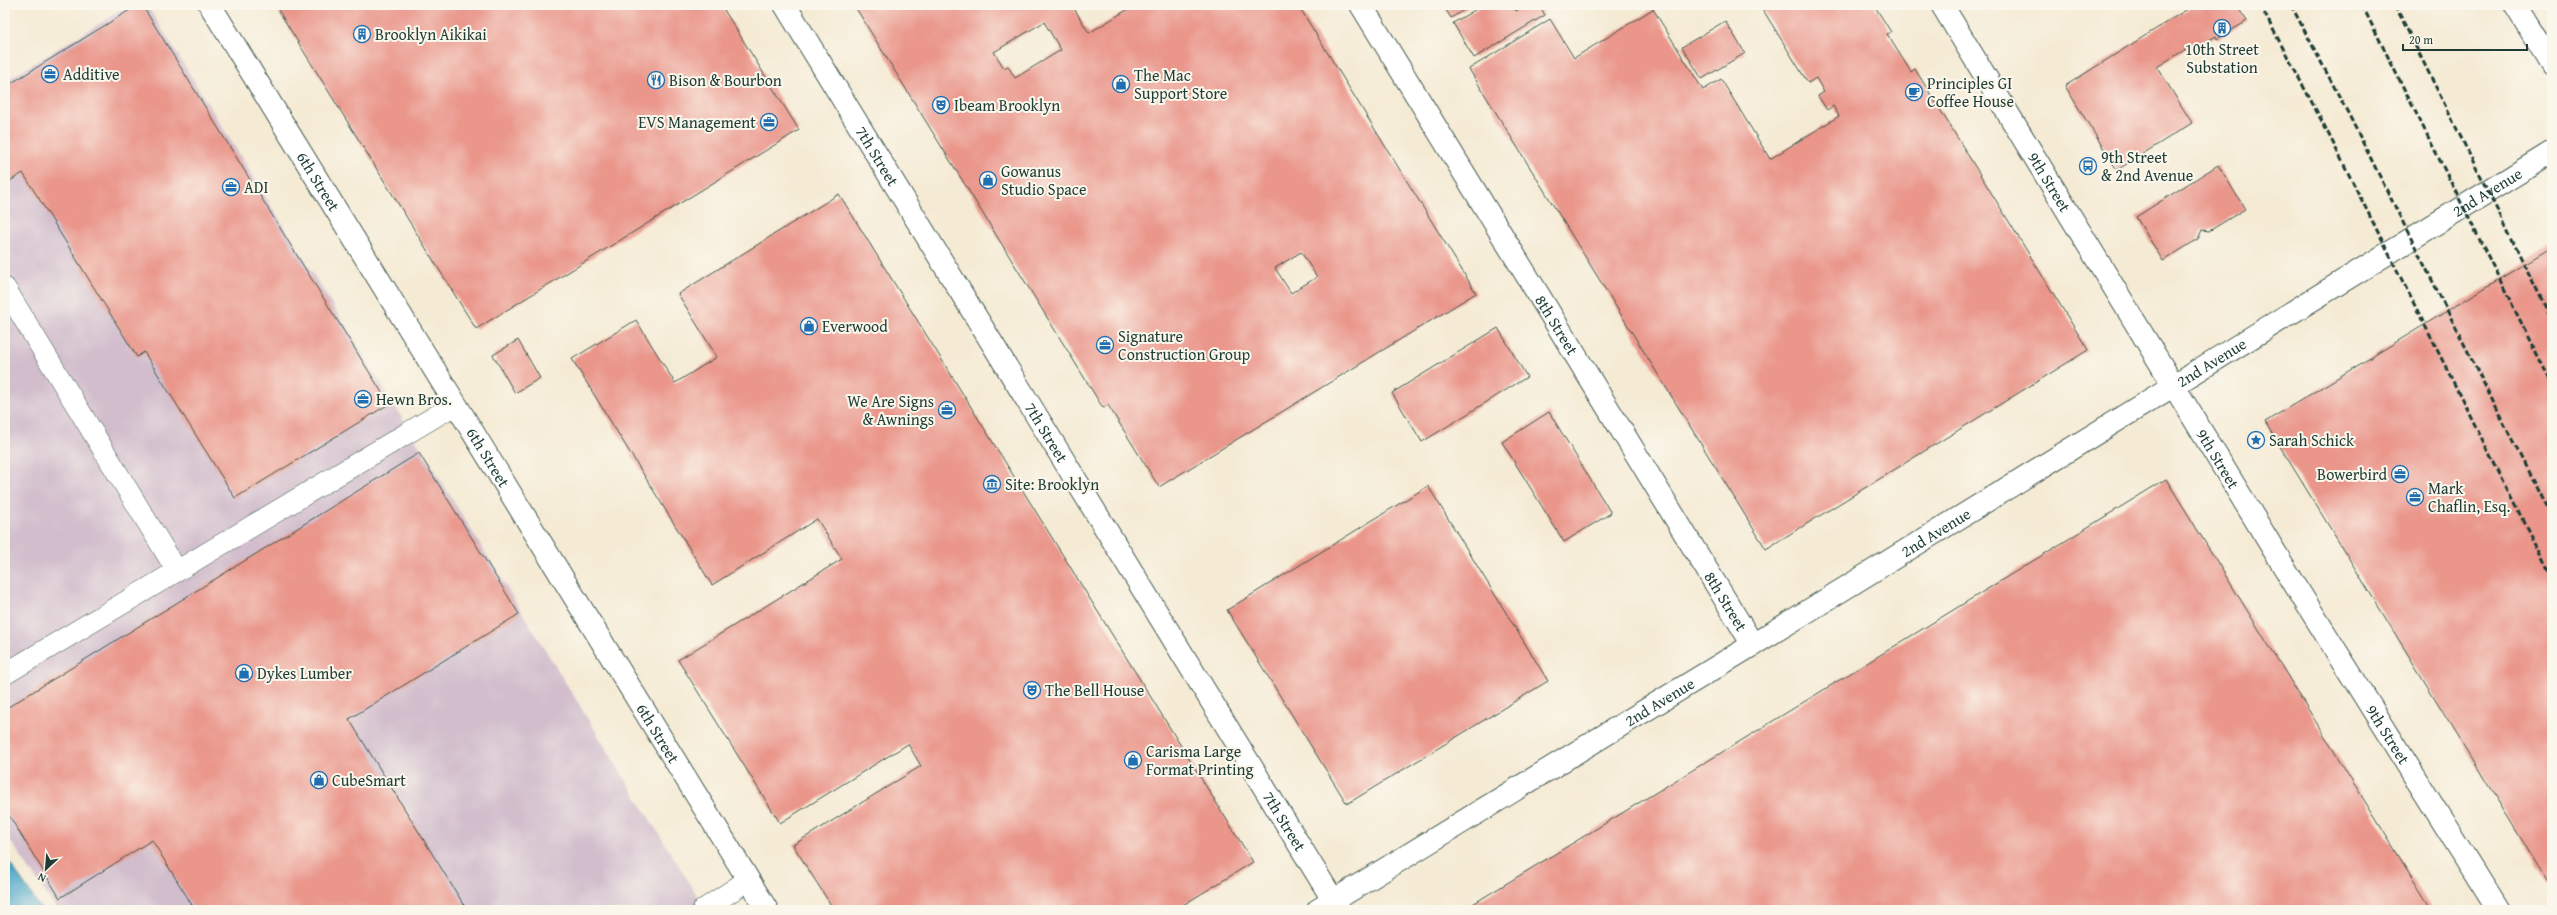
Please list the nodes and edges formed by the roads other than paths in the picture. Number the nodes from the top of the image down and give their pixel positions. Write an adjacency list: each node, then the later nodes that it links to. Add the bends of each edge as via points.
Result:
1 (210, 5): 10 (street, 6th Street)
2 (785, 5): 15 (street, 7th Street)
3 (1361, 5): 12 (street, 8th Street)
4 (1942, 5): 9 (street, 9th Street)
5 (2515, 5): 6 (street)
6 (2552, 65)
7 (2552, 152): 9 (street, 2nd Avenue)
8 (5, 288): 11 (lane)
9 (2174, 384): 12 (street, 2nd Avenue); 18 (street, 9th Street, via 2303,598)
10 (456, 404): 11 (lane); 14 (street, 6th Street)
11 (178, 571): 13 (lane)
12 (1753, 645): 15 (street, 2nd Avenue)
13 (5, 674)
14 (748, 880): 16 (lane); 17 (street, 6th Street)
15 (1326, 905)
16 (703, 910)
17 (767, 910)
18 (2498, 910)

